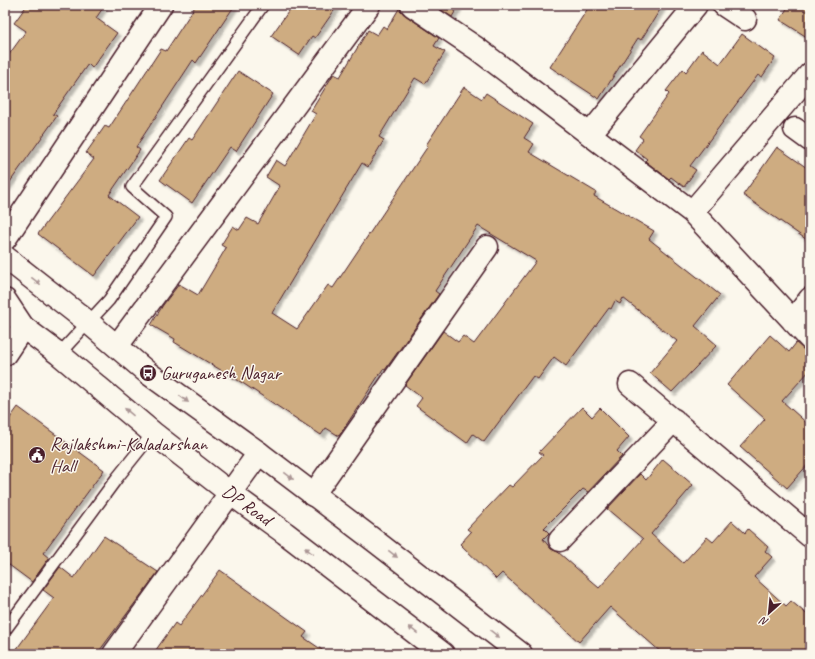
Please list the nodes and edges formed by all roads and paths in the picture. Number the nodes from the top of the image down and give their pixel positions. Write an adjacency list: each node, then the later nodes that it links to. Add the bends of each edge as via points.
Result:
1 (161, 5): 11 (street)
2 (263, 5): 17 (lane, via 132,187 166,217 109,300)
3 (369, 5): 20 (street)
4 (412, 5): 9 (street, via 476,48)
5 (696, 5): 9 (street)
6 (724, 5): 7 (street)
7 (745, 19)
8 (806, 88): 10 (street)
9 (590, 134): 10 (street)
10 (692, 212): 16 (street)
11 (5, 239)
12 (486, 247): 28 (street)
13 (5, 257): 17 (street, one-way to 17)
14 (810, 299): 16 (street)
15 (5, 300): 18 (street, DP Road)
16 (793, 321): 19 (street)
17 (88, 322): 20 (street); 22 (lane)
18 (23, 327): 21 (street); 22 (street, DP Road)
19 (810, 339)
20 (117, 346): 26 (street, one-way to 26, via 148,373)
21 (5, 354)
22 (59, 354): 25 (street, DP Road, one-way to 22)
23 (630, 384): 24 (street)
24 (674, 420): 29 (street); 30 (street)
25 (153, 433): 27 (street, DP Road); 31 (lane)
26 (259, 453): 27 (street); 28 (street, one-way to 28)
27 (230, 493): 32 (street); 33 (street, DP Road, one-way to 27)
28 (313, 495): 34 (street, one-way to 34)
29 (810, 536)
30 (560, 540)
31 (5, 630)
32 (114, 654)
33 (444, 654)
34 (521, 654)

